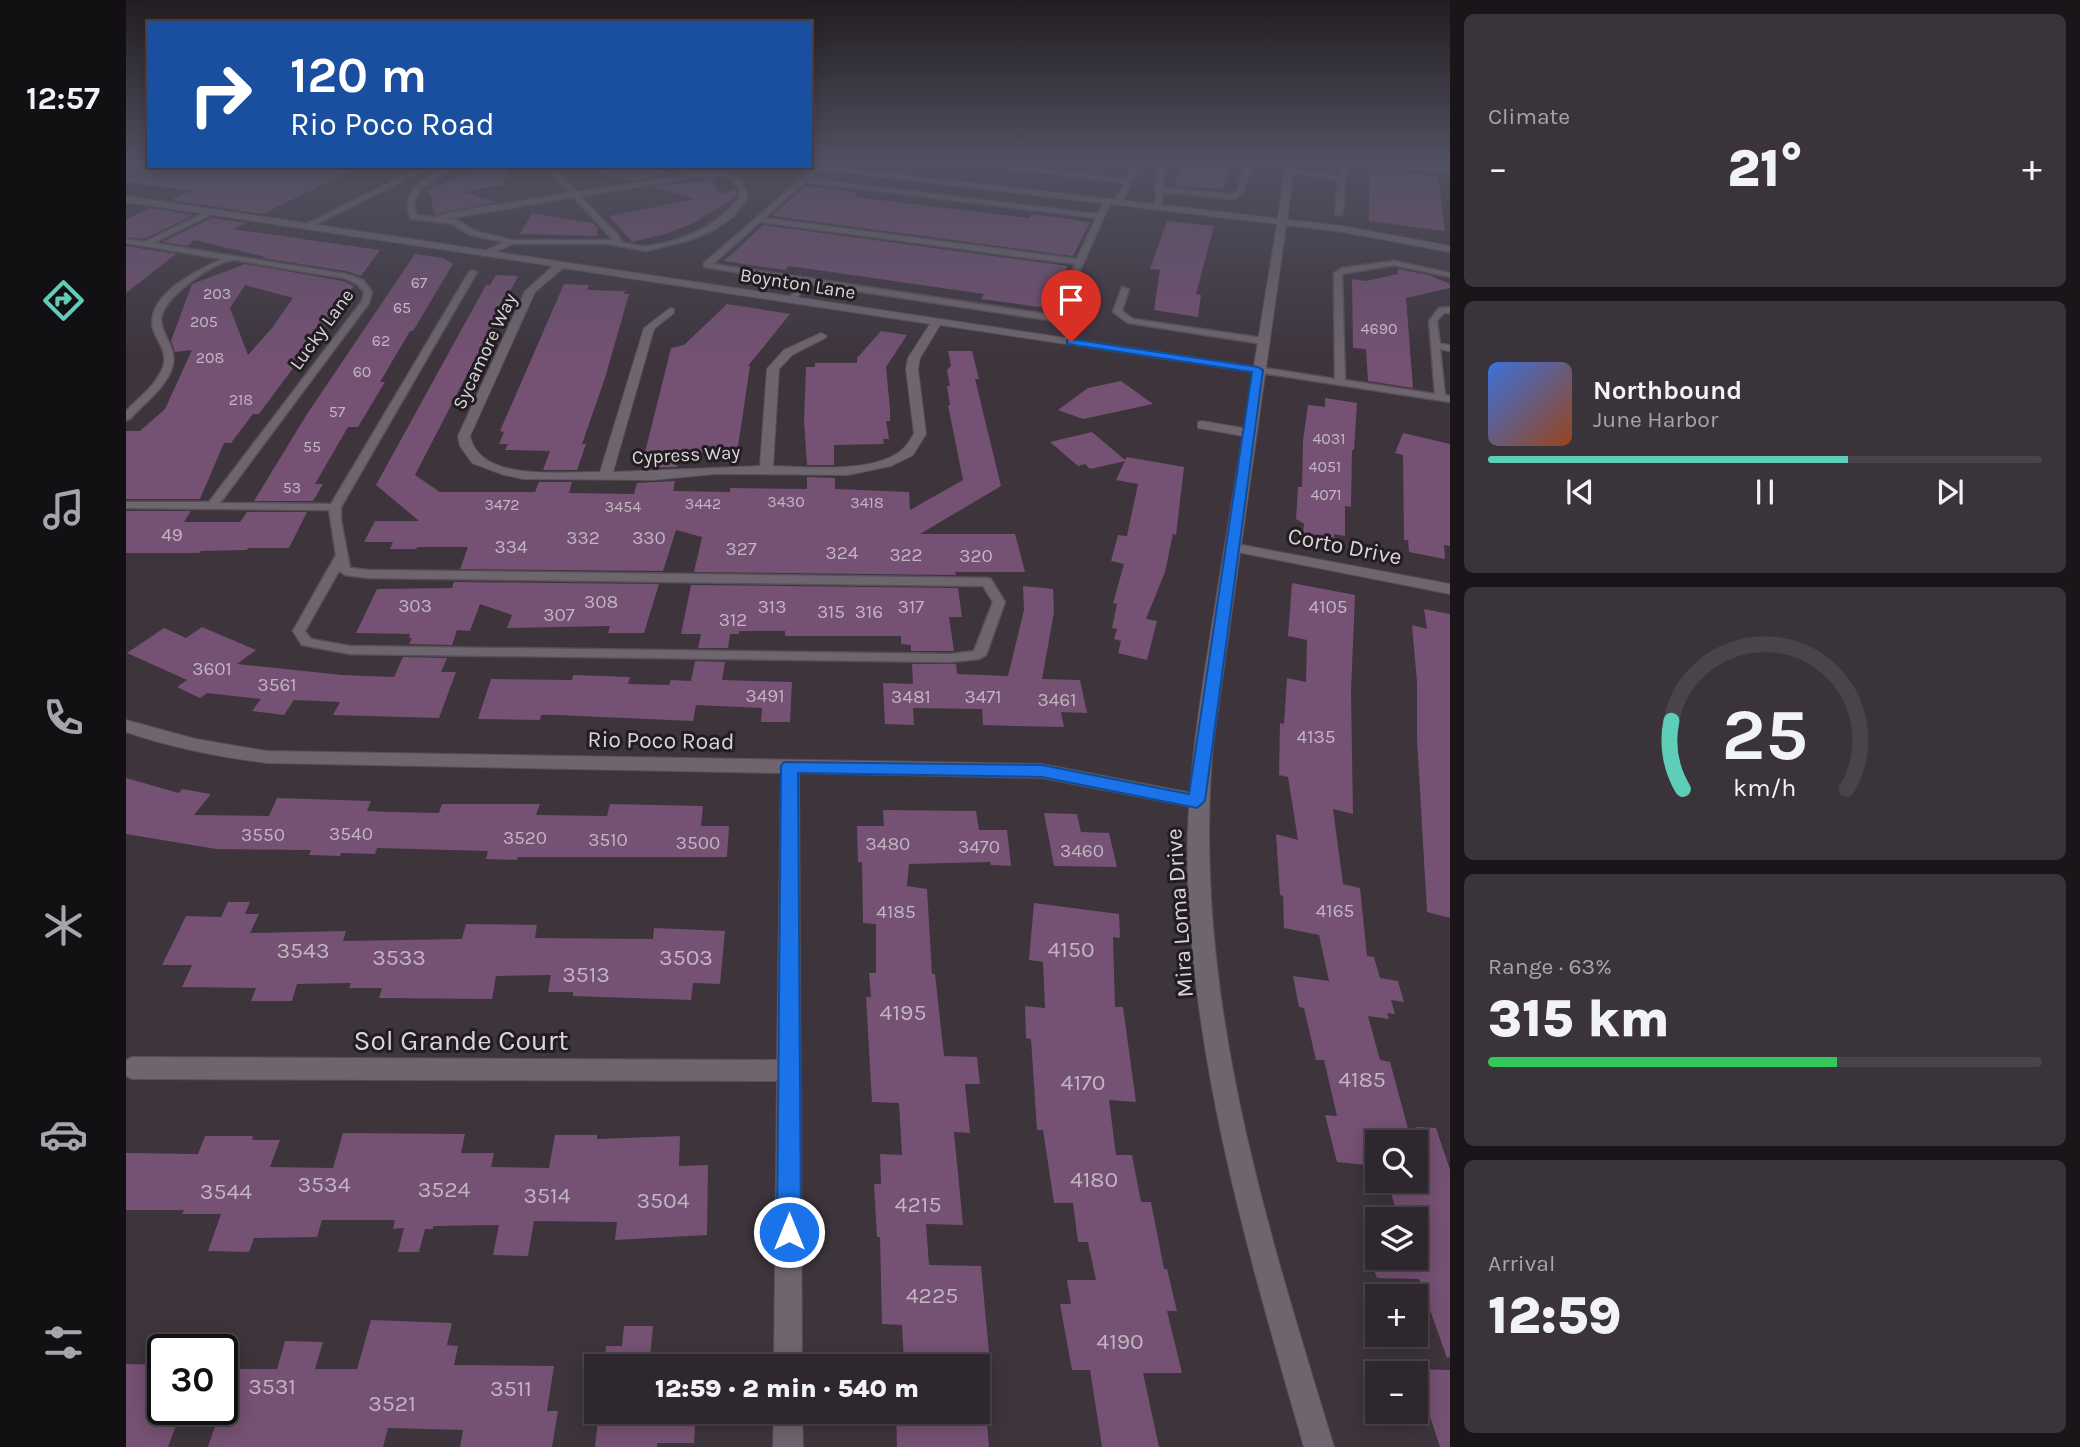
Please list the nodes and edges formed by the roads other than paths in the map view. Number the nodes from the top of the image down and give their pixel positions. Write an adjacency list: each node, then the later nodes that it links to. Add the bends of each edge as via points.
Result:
1 (180, 227): 14 (lane)
2 (309, 227): 16 (street, Boynton Lane)
3 (462, 227): 12 (lane)
4 (605, 227): 13 (lane)
5 (713, 227): 13 (lane, via 646,249)
6 (751, 227): 22 (lane, via 707,265)
7 (808, 227): 18 (lane)
8 (1095, 227): 18 (lane)
9 (1281, 227): 29 (street, Mira Loma Drive)
10 (1315, 227): 15 (street)
11 (126, 241): 14 (lane, Lucky Lane)
12 (511, 242): 13 (lane); 16 (lane)
13 (617, 243)
14 (145, 244): 17 (lane, Lucky Lane)
15 (1449, 248)
16 (486, 254): 19 (street, Boynton Lane)
17 (230, 258): 35 (lane, via 180,286 160,306 157,326 168,365); 42 (lane, Lucky Lane, via 346,276 368,292 366,301)
18 (1080, 262): 22 (lane, via 1055,318)
19 (561, 265): 24 (street, Boynton Lane); 38 (street, Sycamore Way, via 530,291 464,436 465,446)
20 (473, 272): 43 (lane)
21 (1450, 275): 33 (lane, via 1394,263 1338,273)
22 (808, 281): 24 (lane)
23 (1125, 289): 29 (lane, via 1117,312 1130,321)
24 (791, 300): 27 (street, Boynton Lane)
25 (1450, 310): 30 (lane, via 1442,310 1433,320)
26 (670, 311): 40 (street, via 649,328)
27 (937, 321): 32 (street, Boynton Lane); 39 (street, Cypress Way, via 912,369 920,434 916,444 899,458 868,468)
28 (821, 336): 39 (street, via 796,346 773,369)
29 (1263, 341): 32 (street, Mira Loma Drive)
30 (1436, 346): 31 (lane); 34 (lane)
31 (1450, 348)
32 (1258, 370): 33 (lane); 37 (street, Mira Loma Drive)
33 (1340, 383): 34 (lane)
34 (1445, 399)
35 (126, 417)
36 (1202, 425): 37 (street)
37 (1249, 433): 44 (street, Mira Loma Drive)
38 (476, 460): 40 (street, Cypress Way, via 523,475)
39 (766, 470): 40 (street, Cypress Way)
40 (605, 476)
41 (126, 505): 42 (lane)
42 (213, 505): 43 (lane)
43 (335, 508): 45 (lane)
44 (1232, 547): 46 (street, Corto Drive); 49 (street, Mira Loma Drive)
45 (342, 555): 45 (lane, via 345,570 368,574 987,582 999,602 979,655 951,658 350,650 307,642 299,631)
46 (1450, 589)
47 (126, 726): 48 (street, Rio Poco Road, via 177,743 267,757)
48 (790, 766): 49 (street, Rio Poco Road, via 1042,771); 51 (street)
49 (1197, 801): 55 (street, Mira Loma Drive, via 1198,886 1223,1094 1251,1214)
50 (132, 1068): 51 (street, Sol Grande Court)
51 (789, 1070): 52 (street)
52 (788, 1354)
53 (788, 1424): 54 (street)
54 (788, 1447)
55 (1319, 1447)

